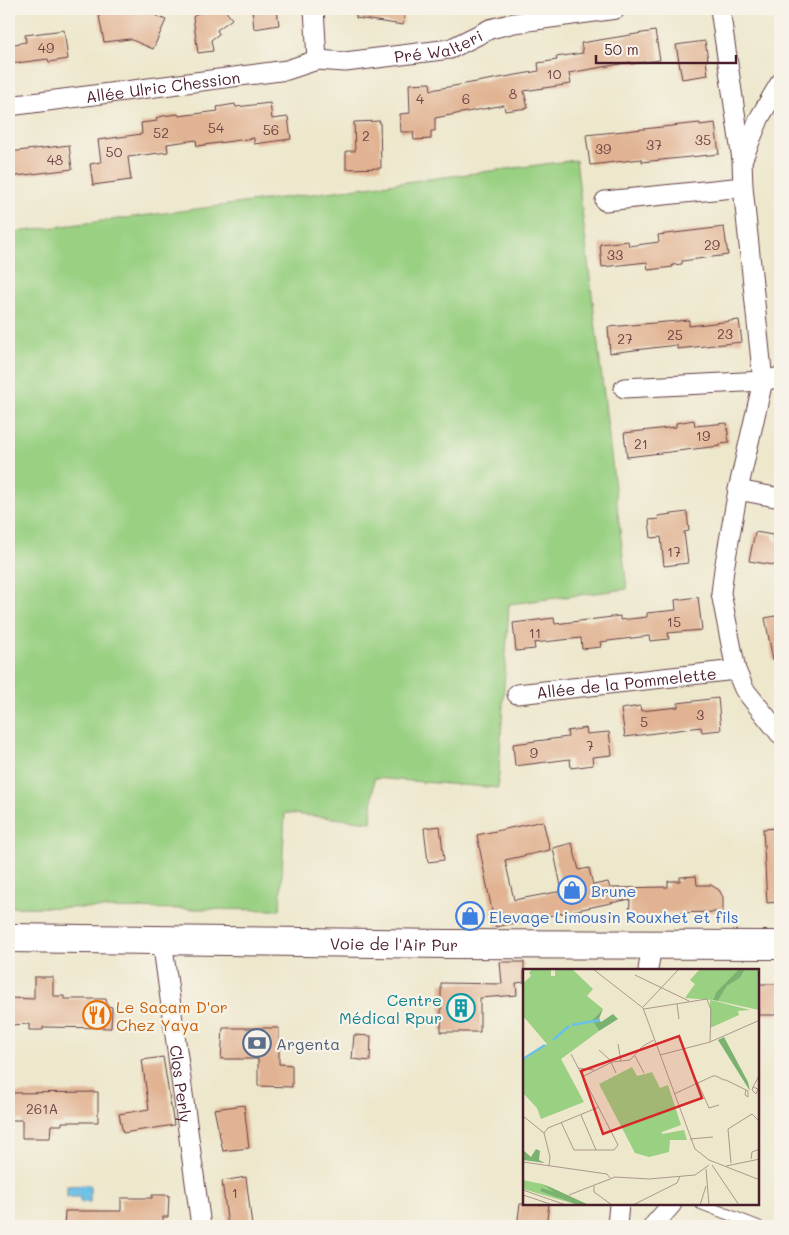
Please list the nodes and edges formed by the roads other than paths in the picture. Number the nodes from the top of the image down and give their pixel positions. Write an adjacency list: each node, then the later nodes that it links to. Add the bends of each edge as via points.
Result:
1 (314, 9): 4 (street)
2 (616, 9): 4 (street, Pré Walteri, via 514,23 490,29 450,49 345,62)
3 (720, 9): 7 (street, Allée de la Pommelette)
4 (316, 60): 6 (street, Allée Ulric Chession, via 287,70)
5 (780, 83): 7 (street, Allée de la Pommelette, via 760,117)
6 (9, 106)
7 (742, 160): 8 (street, Allée de la Pommelette)
8 (743, 187): 9 (street); 10 (street, Allée de la Pommelette)
9 (605, 201)
10 (772, 379): 11 (street); 12 (street, Allée de la Pommelette)
11 (624, 388)
12 (738, 490): 13 (street); 14 (street, Allée de la Pommelette, via 721,593)
13 (780, 498)
14 (736, 670): 15 (street, Allée de la Pommelette); 16 (street, Allée de la Pommelette, via 744,689)
15 (517, 694)
16 (780, 734)
17 (9, 938): 18 (main road, Voie de l'Air Pur)
18 (162, 940): 20 (main road, Voie de l'Air Pur); 24 (street, Clos Perly)
19 (780, 945): 20 (main road, Voie de l'Air Pur)
20 (650, 957)
21 (619, 1205): 25 (street)
22 (671, 1205): 26 (street)
23 (704, 1205): 27 (lane)
24 (201, 1226)
25 (617, 1226)
26 (653, 1226)
27 (758, 1226)

